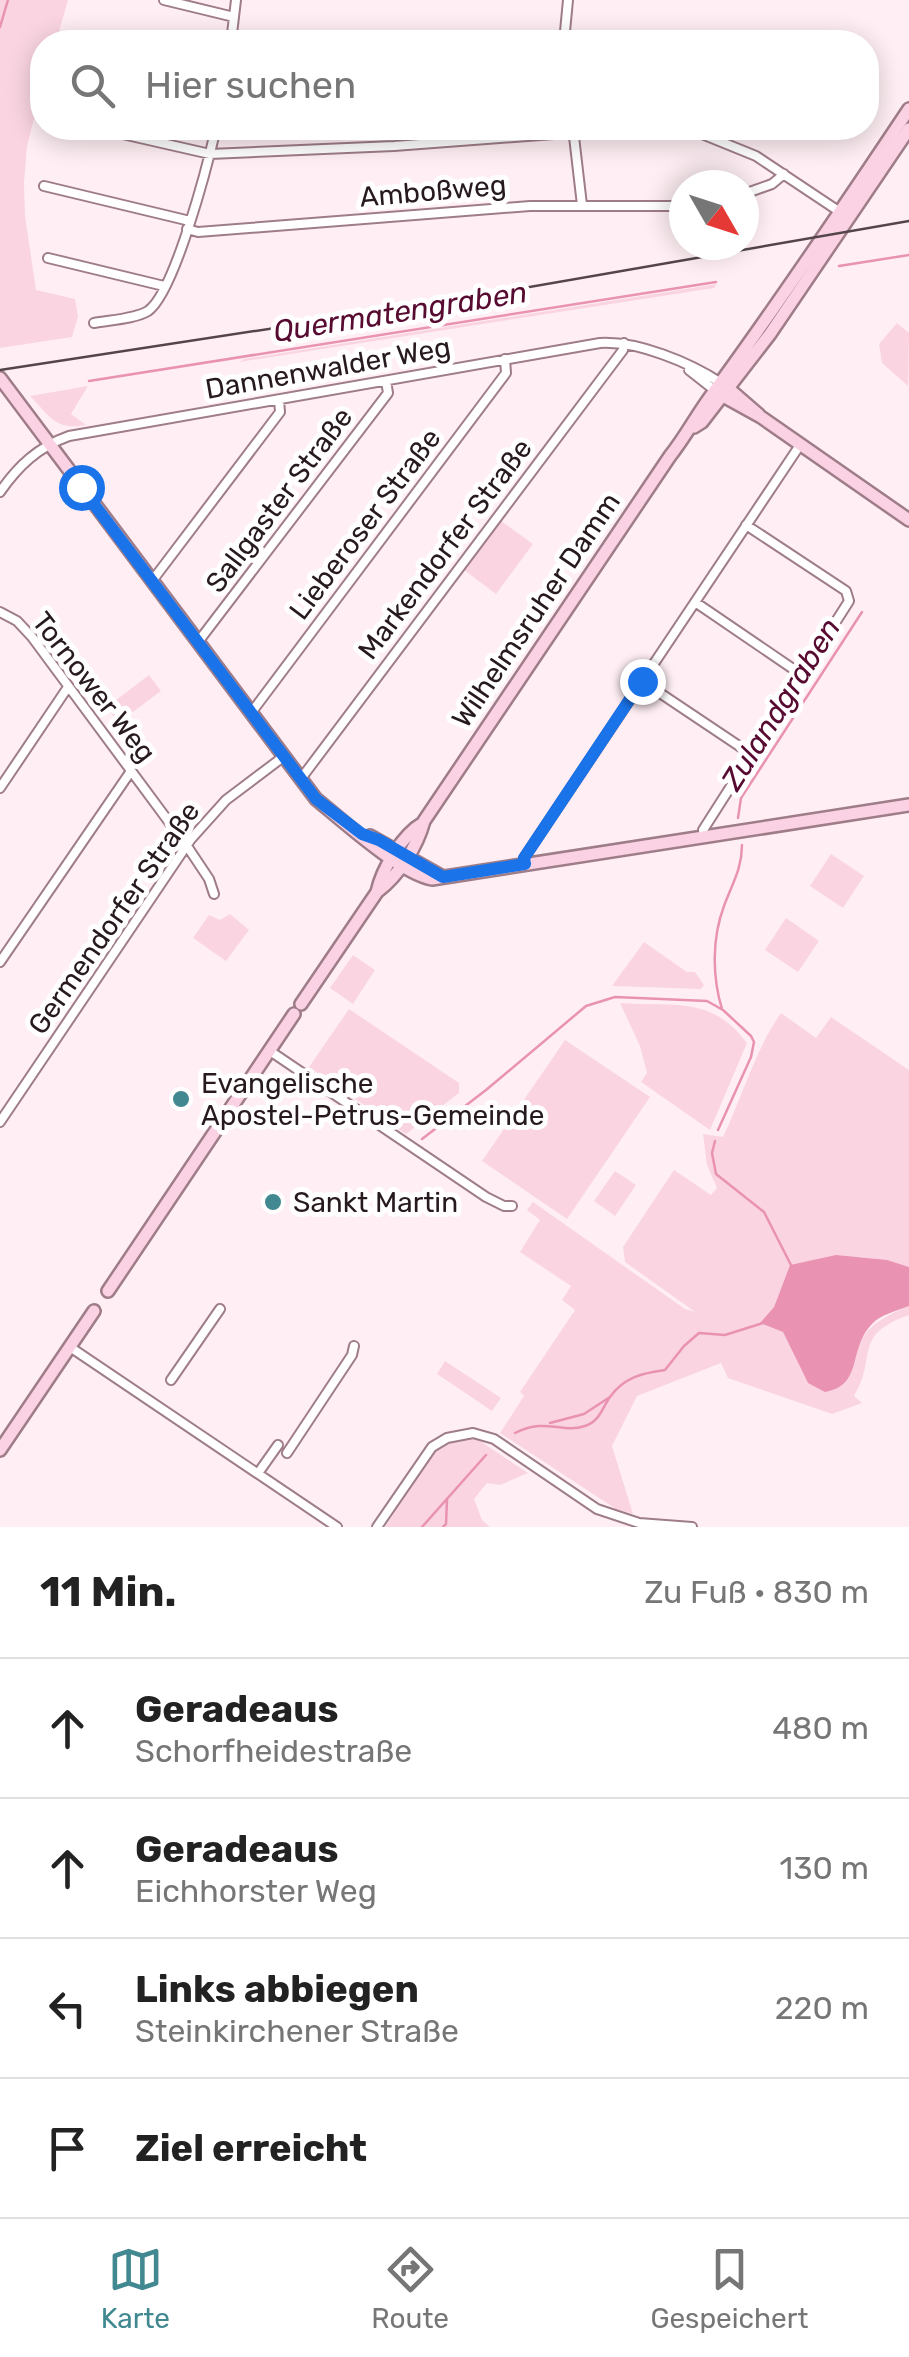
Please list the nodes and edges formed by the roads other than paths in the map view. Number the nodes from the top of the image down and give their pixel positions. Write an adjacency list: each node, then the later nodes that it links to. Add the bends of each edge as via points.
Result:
1 (164, 0): 4 (street)
2 (236, 0): 4 (street)
3 (568, 0): 6 (street)
4 (234, 17): 5 (street)
5 (232, 30)
6 (565, 30)
7 (909, 110): 15 (main road, Wilhelmsruher Damm)
8 (909, 128): 15 (main road, Wilhelmsruher Damm)
9 (149, 140): 14 (street)
10 (213, 140): 14 (street)
11 (422, 140): 14 (street)
12 (574, 140): 19 (street)
13 (716, 140): 16 (street)
14 (210, 154): 22 (street)
15 (875, 170): 21 (main road, Wilhelmsruher Damm); 30 (main road, Wilhelmsruher Damm, via 770,334)
16 (784, 174): 18 (street); 21 (street)
17 (44, 186): 22 (street, Amboßweg)
18 (759, 189)
19 (582, 205): 20 (street, Amboßweg); 22 (street, Amboßweg, via 198,232)
20 (669, 206)
21 (840, 212): 30 (main road, Wilhelmsruher Damm)
22 (189, 225): 24 (street)
23 (48, 258): 24 (street)
24 (164, 286): 25 (street, via 147,311)
25 (94, 324)
26 (624, 343): 27 (street, Dannenwalder Weg); 30 (street, Dannenwalder Weg, via 681,364); 48 (street, Markendorfer Straße)
27 (505, 359): 29 (street, Dannenwalder Weg); 44 (street, Lieberoser Straße, via 506,373)
28 (0, 378): 32 (main road)
29 (386, 381): 31 (street, Dannenwalder Weg); 40 (street, Sallgaster Straße, via 388,393)
30 (722, 390): 33 (main road); 53 (main road, Wilhelmsruher Damm, via 414,828)
31 (280, 400): 32 (street, Dannenwalder Weg); 37 (street, via 280,412)
32 (50, 444): 34 (street, Dannenwalder Weg, via 24,462); 37 (main road)
33 (800, 446): 35 (main road); 36 (street)
34 (0, 492)
35 (909, 520)
36 (746, 526): 38 (street); 41 (street, via 846,591 849,601)
37 (152, 581): 40 (main road)
38 (695, 602): 41 (street); 42 (street)
39 (0, 612): 43 (street, Tornower Weg, via 24,628)
40 (198, 642): 44 (main road)
41 (802, 675): 45 (street)
42 (642, 681): 45 (street); 54 (street)
43 (68, 687): 47 (street, Tornower Weg); 49 (street)
44 (250, 713): 46 (main road)
45 (750, 754): 51 (street)
46 (283, 756): 48 (main road); 52 (street, Germendorfer Straße, via 226,800)
47 (130, 771): 52 (street, Tornower Weg); 56 (street)
48 (300, 780): 53 (main road, via 316,799)
49 (0, 788)
50 (909, 805): 51 (main road)
51 (704, 837): 54 (main road)
52 (186, 846): 55 (street, Tornower Weg); 58 (street, Germendorfer Straße)
53 (400, 858): 54 (main road, via 423,877); 57 (main road, Wilhelmsruher Damm)
54 (525, 864)
55 (214, 894)
56 (0, 962)
57 (270, 1051): 59 (street, via 486,1197); 60 (main road, Wilhelmsruher Damm)
58 (0, 1122)
59 (512, 1206)
60 (108, 1291)
61 (220, 1309): 65 (street)
62 (94, 1311): 64 (main road)
63 (354, 1346): 68 (street)
64 (70, 1347): 67 (main road); 70 (street)
65 (171, 1380)
66 (278, 1445): 69 (street)
67 (0, 1450)
68 (286, 1453)
69 (261, 1468)
70 (337, 1527)
71 (377, 1527): 72 (street, via 432,1447 473,1433 494,1439 609,1514)
72 (692, 1527)

